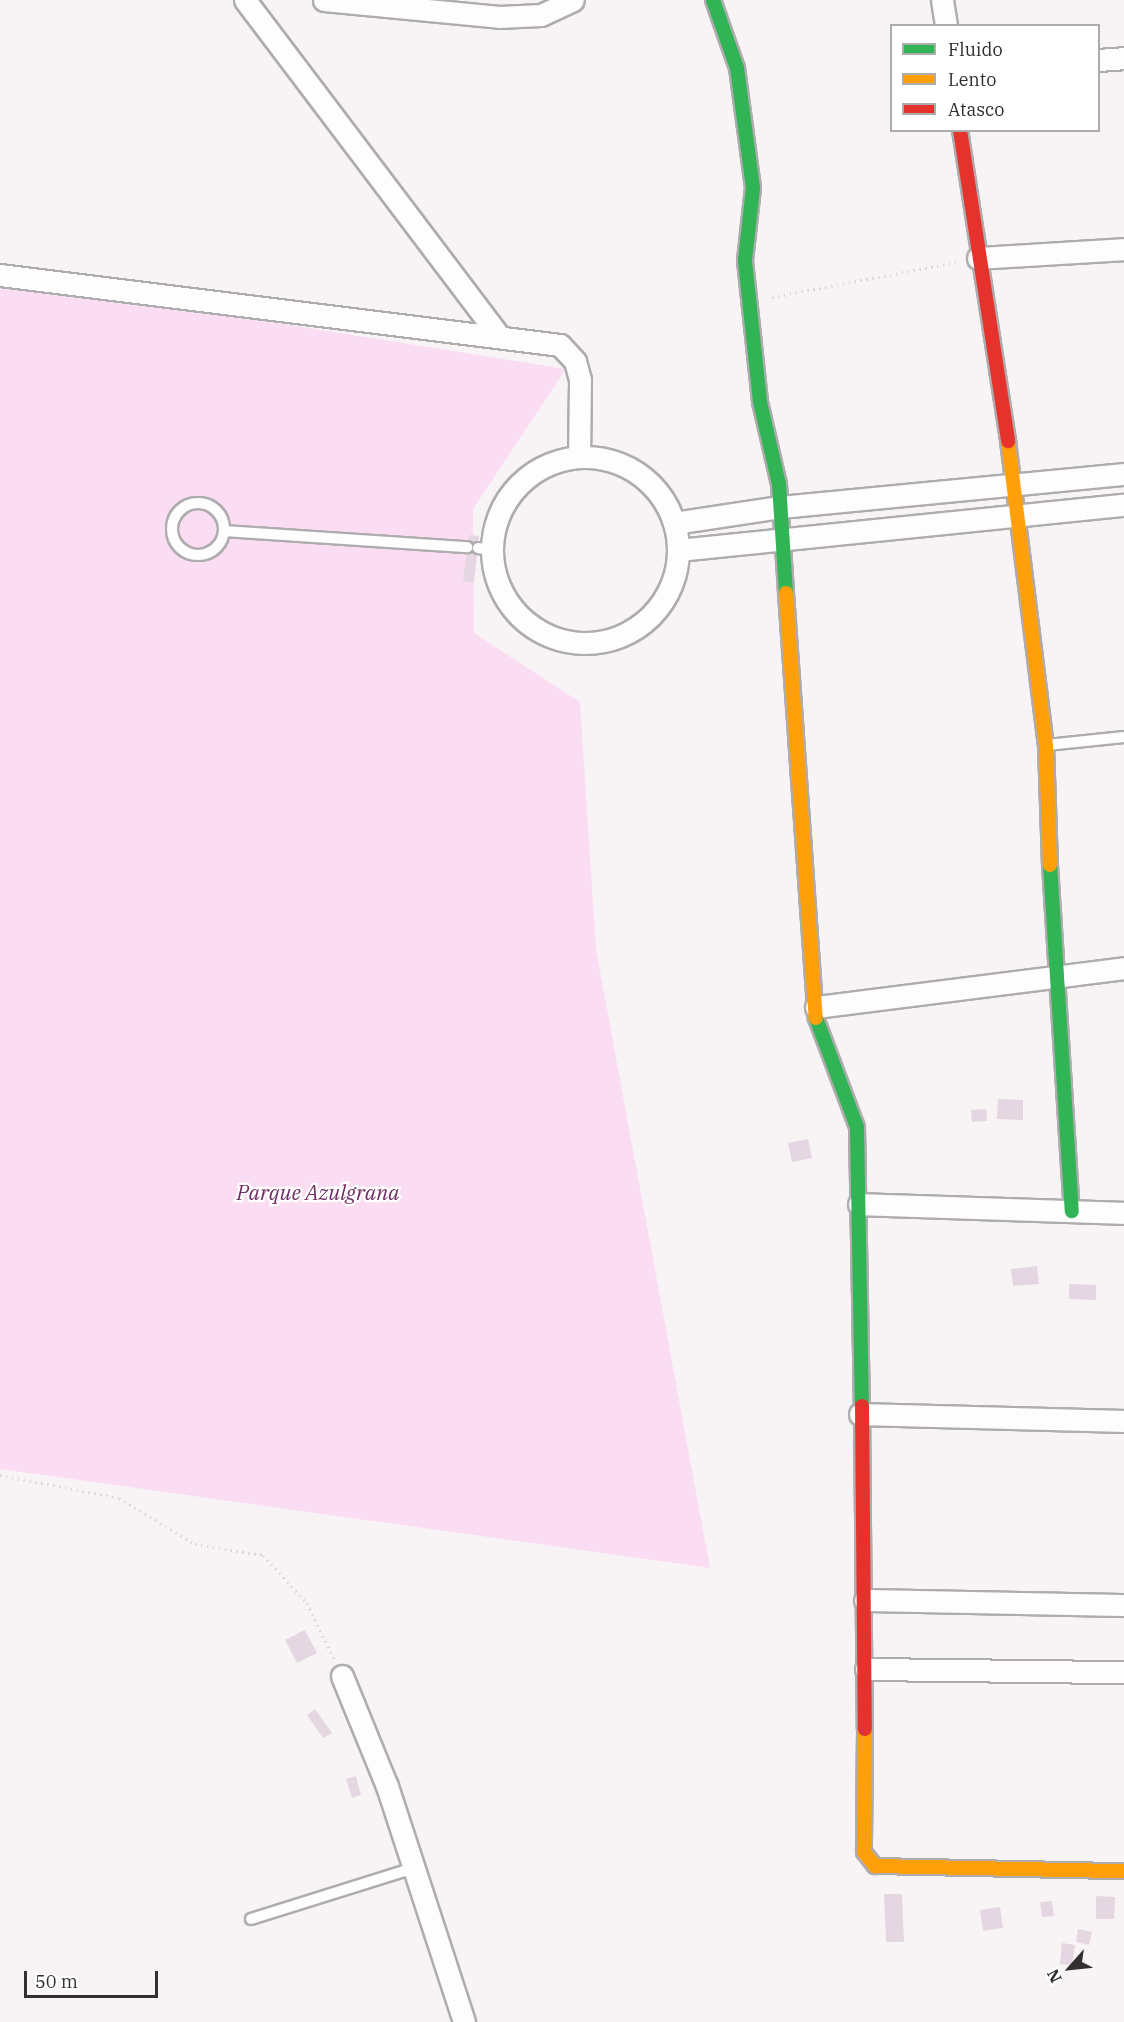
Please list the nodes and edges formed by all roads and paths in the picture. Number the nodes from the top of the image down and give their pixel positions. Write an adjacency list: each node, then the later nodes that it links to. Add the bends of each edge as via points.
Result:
1 (244, 0): 14 (street)
2 (324, 0): 3 (street, via 499,17 541,15)
3 (573, 0)
4 (714, 0): 13 (street, via 737,68 753,188 745,261)
5 (942, 0): 6 (street)
6 (946, 24)
7 (1124, 58): 8 (street)
8 (1100, 60)
9 (960, 132): 11 (street)
10 (1124, 249): 11 (street)
11 (978, 258): 13 (path); 17 (street)
12 (0, 274): 14 (street)
13 (749, 301): 19 (street, via 760,402 779,484)
14 (498, 335): 15 (street, via 560,345 575,361 580,380)
15 (579, 457): 21 (street, via 610,460 638,473 660,495); 24 (street, via 548,464 522,480 502,505)
16 (1124, 474): 17 (street)
17 (1012, 486): 19 (street); 20 (street)
18 (1124, 505): 20 (street)
19 (780, 507): 21 (street); 23 (street)
20 (1019, 516): 23 (street); 27 (street)
21 (674, 523): 25 (street)
22 (224, 531): 22 (lane, via 220,515 200,502 178,511 171,526 175,542 196,555 212,551); 24 (lane)
23 (781, 542): 25 (street); 30 (street)
24 (479, 549): 25 (street, via 523,619 556,639 585,644 614,639 640,626 654,612 674,579)
25 (678, 550)
26 (1124, 737): 27 (lane)
27 (1046, 746): 29 (street)
28 (1124, 968): 29 (street)
29 (1054, 978): 30 (street); 32 (street)
30 (816, 1008): 31 (street, via 829,1062 857,1127)
31 (859, 1203): 32 (street); 34 (street)
32 (1072, 1211): 33 (street)
33 (1124, 1213)
34 (860, 1414): 35 (street); 37 (street)
35 (1124, 1421)
36 (0, 1475): 41 (path, via 119,1498 195,1544 263,1555 307,1603)
37 (865, 1600): 38 (street); 39 (street)
38 (1124, 1605)
39 (866, 1669): 40 (street); 43 (street, via 864,1852 875,1866)
40 (1124, 1672)
41 (342, 1676): 42 (street)
42 (414, 1868): 44 (lane); 45 (street)
43 (1124, 1871)
44 (251, 1919)
45 (464, 2022)

